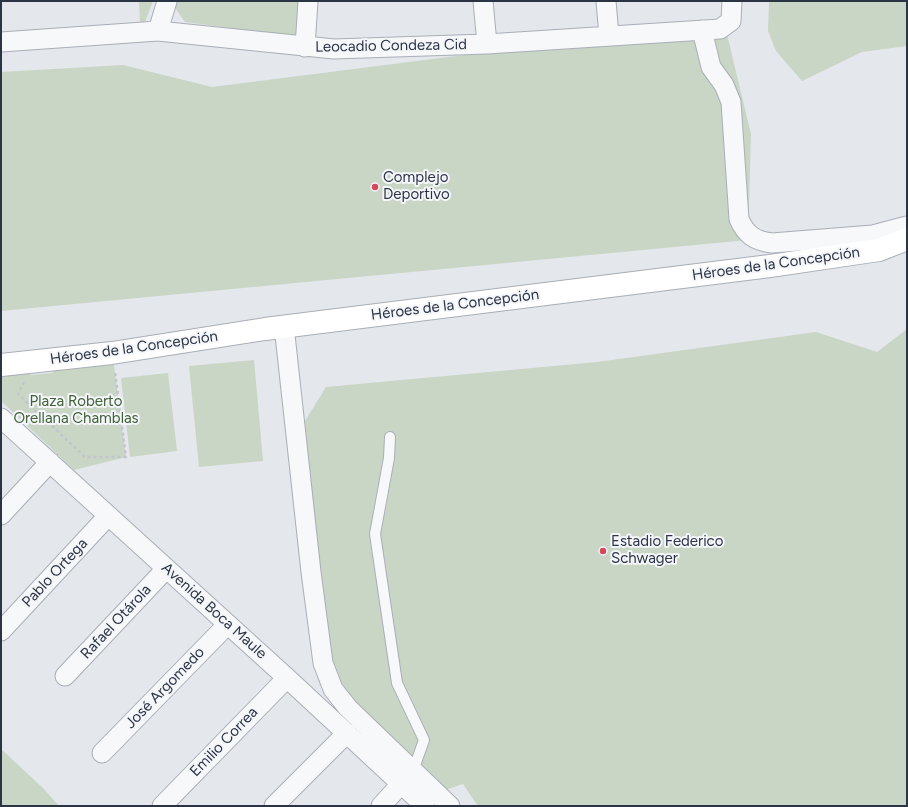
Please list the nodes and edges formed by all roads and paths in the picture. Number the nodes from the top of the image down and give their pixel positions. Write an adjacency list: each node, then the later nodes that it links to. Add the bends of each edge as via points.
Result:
1 (167, 1): 7 (street)
2 (308, 1): 11 (street)
3 (483, 1): 10 (street)
4 (606, 1): 8 (street)
5 (732, 1): 6 (street, Leocadio Condeza Cid, via 731,21 720,29)
6 (702, 30): 8 (street, Leocadio Condeza Cid); 12 (street, via 711,67 724,85 731,102 739,219 743,229 761,242 772,243 874,235)
7 (158, 31): 9 (street, Leocadio Condeza Cid); 11 (street, Leocadio Condeza Cid)
8 (609, 36): 10 (street, Leocadio Condeza Cid)
9 (1, 42)
10 (487, 44): 11 (street, Leocadio Condeza Cid, via 334,49)
11 (305, 47)
12 (907, 226)
13 (907, 239): 14 (street, Héroes de la Concepción, via 879,250 770,266)
14 (284, 326): 15 (street, Héroes de la Concepción); 30 (street, via 323,662 333,689)
15 (112, 354): 16 (street, Héroes de la Concepción); 17 (path, via 126,457 85,457 18,394)
16 (1, 365)
17 (26, 377)
18 (1, 418): 20 (street, Avenida Boca Maule)
19 (390, 437): 30 (lane, via 389,458 375,534 397,683 424,740)
20 (50, 462): 21 (street); 22 (street, Avenida Boca Maule)
21 (1, 514)
22 (108, 516): 23 (street, Avenida Boca Maule); 25 (street, Pablo Ortega)
23 (166, 568): 24 (street, Avenida Boca Maule); 26 (street, Rafael Otárola)
24 (228, 624): 27 (street, Avenida Boca Maule); 29 (street, José Argomedo)
25 (1, 631)
26 (65, 676)
27 (287, 678): 28 (street, Avenida Boca Maule); 31 (street, Emilio Correa)
28 (347, 733): 30 (street, Avenida Boca Maule); 32 (street)
29 (102, 753)
30 (407, 778): 33 (street); 34 (street, Avenida Boca Maule); 35 (street)
31 (162, 806)
32 (274, 806)
33 (381, 806)
34 (425, 806)
35 (450, 806)

